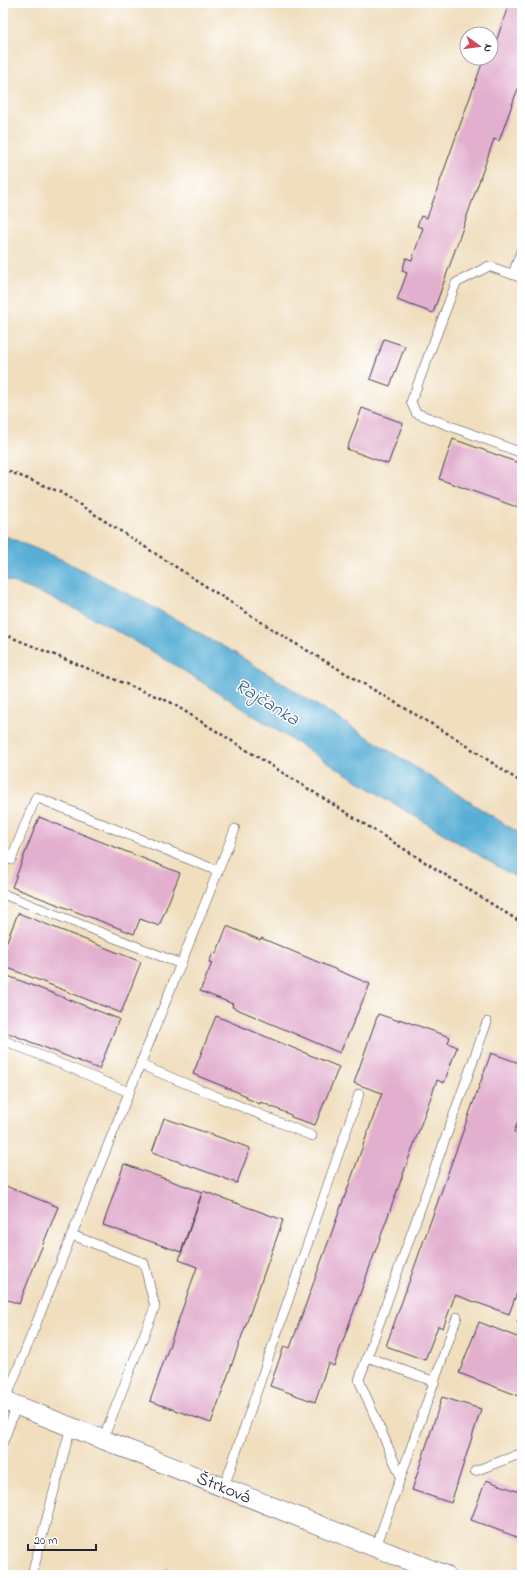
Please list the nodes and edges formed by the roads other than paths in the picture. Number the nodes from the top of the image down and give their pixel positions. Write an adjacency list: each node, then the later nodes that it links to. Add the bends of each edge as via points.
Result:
1 (522, 248): 2 (lane)
2 (513, 274): 3 (lane); 4 (lane, via 489,266 456,283 411,402 416,413)
3 (522, 278)
4 (522, 454)
5 (235, 829): 7 (lane)
6 (11, 860): 7 (lane, via 36,797)
7 (218, 871): 9 (lane)
8 (3, 894): 9 (lane)
9 (181, 964): 12 (lane)
10 (487, 1022): 18 (lane)
11 (3, 1040): 13 (lane)
12 (141, 1065): 13 (lane); 15 (lane)
13 (129, 1092): 16 (lane)
14 (359, 1094): 27 (lane)
15 (312, 1136)
16 (72, 1235): 20 (lane); 22 (lane, via 144,1263 155,1307)
17 (457, 1317): 19 (lane)
18 (367, 1357): 19 (lane); 26 (lane, via 359,1380)
19 (435, 1382): 26 (lane)
20 (9, 1402): 21 (street, Štrková); 23 (lane)
21 (71, 1426): 22 (street, Štrková); 29 (lane)
22 (103, 1439): 27 (street, Štrková)
23 (3, 1442)
24 (522, 1455): 25 (lane)
25 (475, 1471)
26 (401, 1477): 28 (lane)
27 (224, 1487): 28 (street, Štrková)
28 (376, 1547): 30 (street, Štrková)
29 (32, 1575)
30 (446, 1575)

